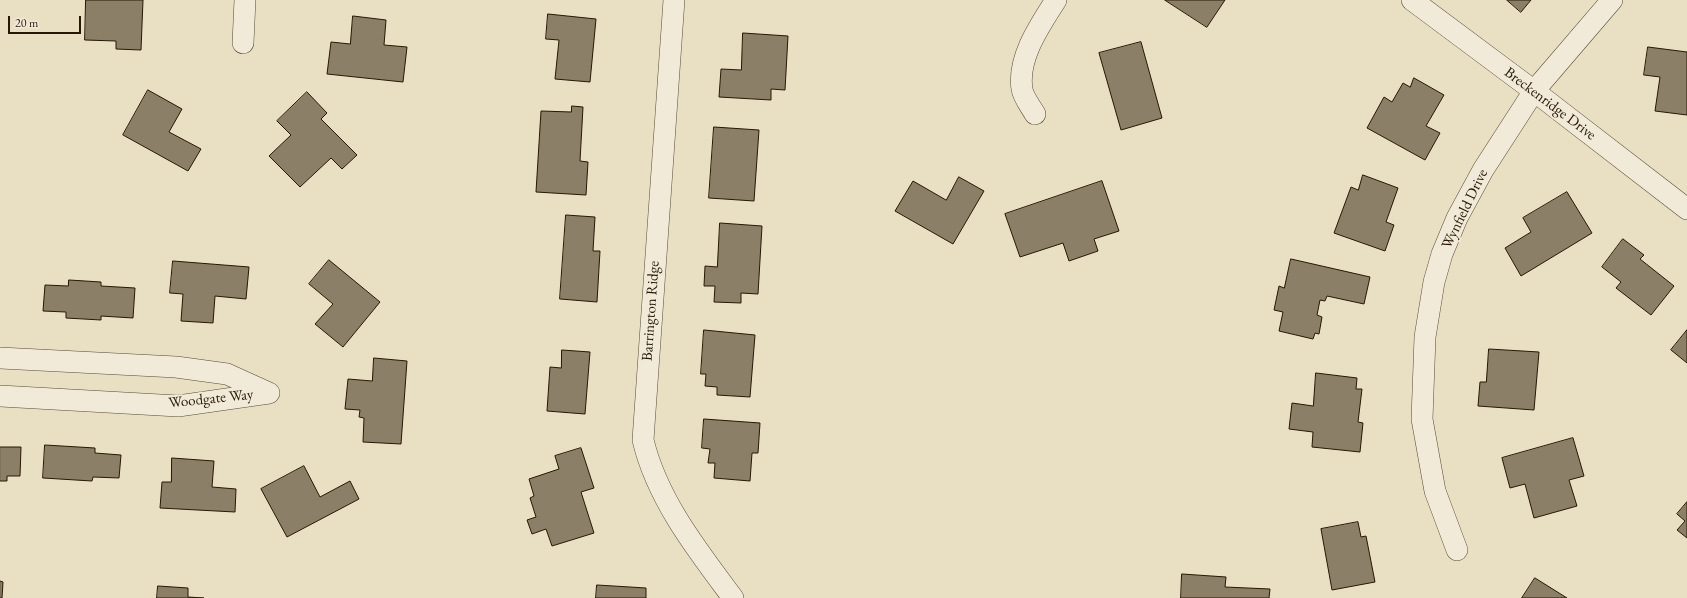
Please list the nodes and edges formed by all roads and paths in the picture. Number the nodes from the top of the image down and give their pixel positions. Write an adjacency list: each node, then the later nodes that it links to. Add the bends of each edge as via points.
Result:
1 (245, 0): 6 (street)
2 (674, 0): 13 (street, Barrington Ridge, via 643,440 664,499)
3 (1056, 0): 8 (street, via 1037,32 1022,65 1022,90)
4 (1412, 0): 7 (street, Breckenridge Drive)
5 (1612, 0): 7 (street, Wynfield Drive)
6 (243, 43)
7 (1534, 91): 9 (street, Breckenridge Drive); 12 (street, Wynfield Drive, via 1483,170 1457,218 1434,282 1425,337 1422,419 1435,491)
8 (1035, 114)
9 (1687, 209)
10 (0, 358): 11 (street, Woodgate Way, via 176,367 227,374 269,393 178,406)
11 (0, 396)
12 (1457, 550)
13 (733, 598)

